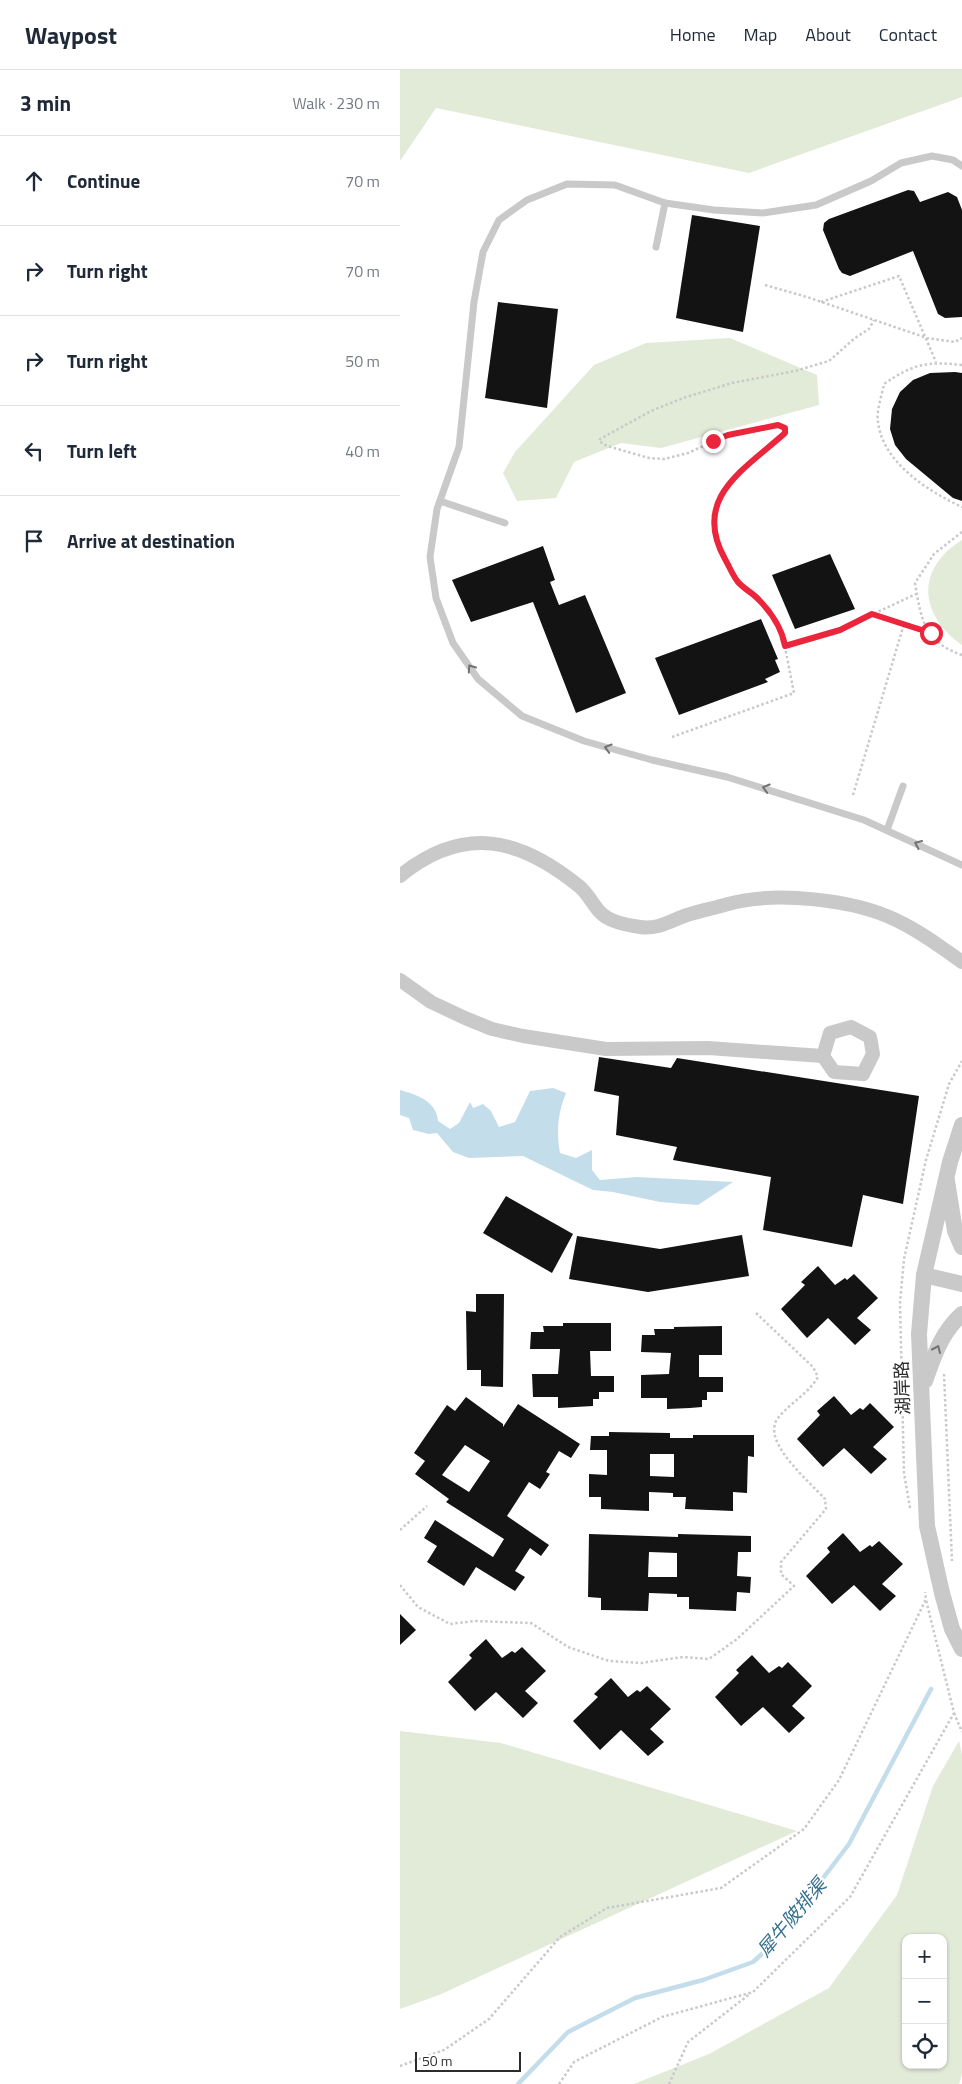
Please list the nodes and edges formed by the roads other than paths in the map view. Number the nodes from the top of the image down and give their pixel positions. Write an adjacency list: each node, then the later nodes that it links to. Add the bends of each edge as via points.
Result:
1 (962, 166): 2 (lane, via 953,160 932,156 901,163 871,181 816,205 763,214)
2 (665, 203): 3 (lane); 4 (lane, via 615,185 567,184 527,200 499,220 483,252 474,302 458,447)
3 (656, 247)
4 (440, 500): 5 (lane); 7 (lane, one-way to 4, via 727,776 584,741 522,716 478,679 454,643 436,598 430,558)
5 (505, 522)
6 (903, 786): 7 (lane)
7 (887, 830): 8 (lane, one-way to 7)
8 (962, 865)
9 (400, 876): 10 (street, via 430,855 464,844 489,843 521,849 553,866 583,889 600,913 619,923 643,928 659,926 733,903 765,899 828,902 852,905 897,920)
10 (962, 962)
11 (400, 980): 12 (street, via 448,1010 492,1029 523,1036 606,1049 708,1048)
12 (823, 1056)
13 (962, 1125): 14 (street, 湖岸路)
14 (946, 1177): 15 (street, via 955,1231); 16 (street, 湖岸路)
15 (962, 1247)
16 (924, 1275): 17 (street); 19 (street, 湖岸路, via 919,1334)
17 (962, 1284)
18 (962, 1314): 19 (street, one-way to 18, via 935,1351 948,1328)
19 (922, 1391): 20 (street, 湖岸路, via 927,1526 952,1629)
20 (962, 1650)

